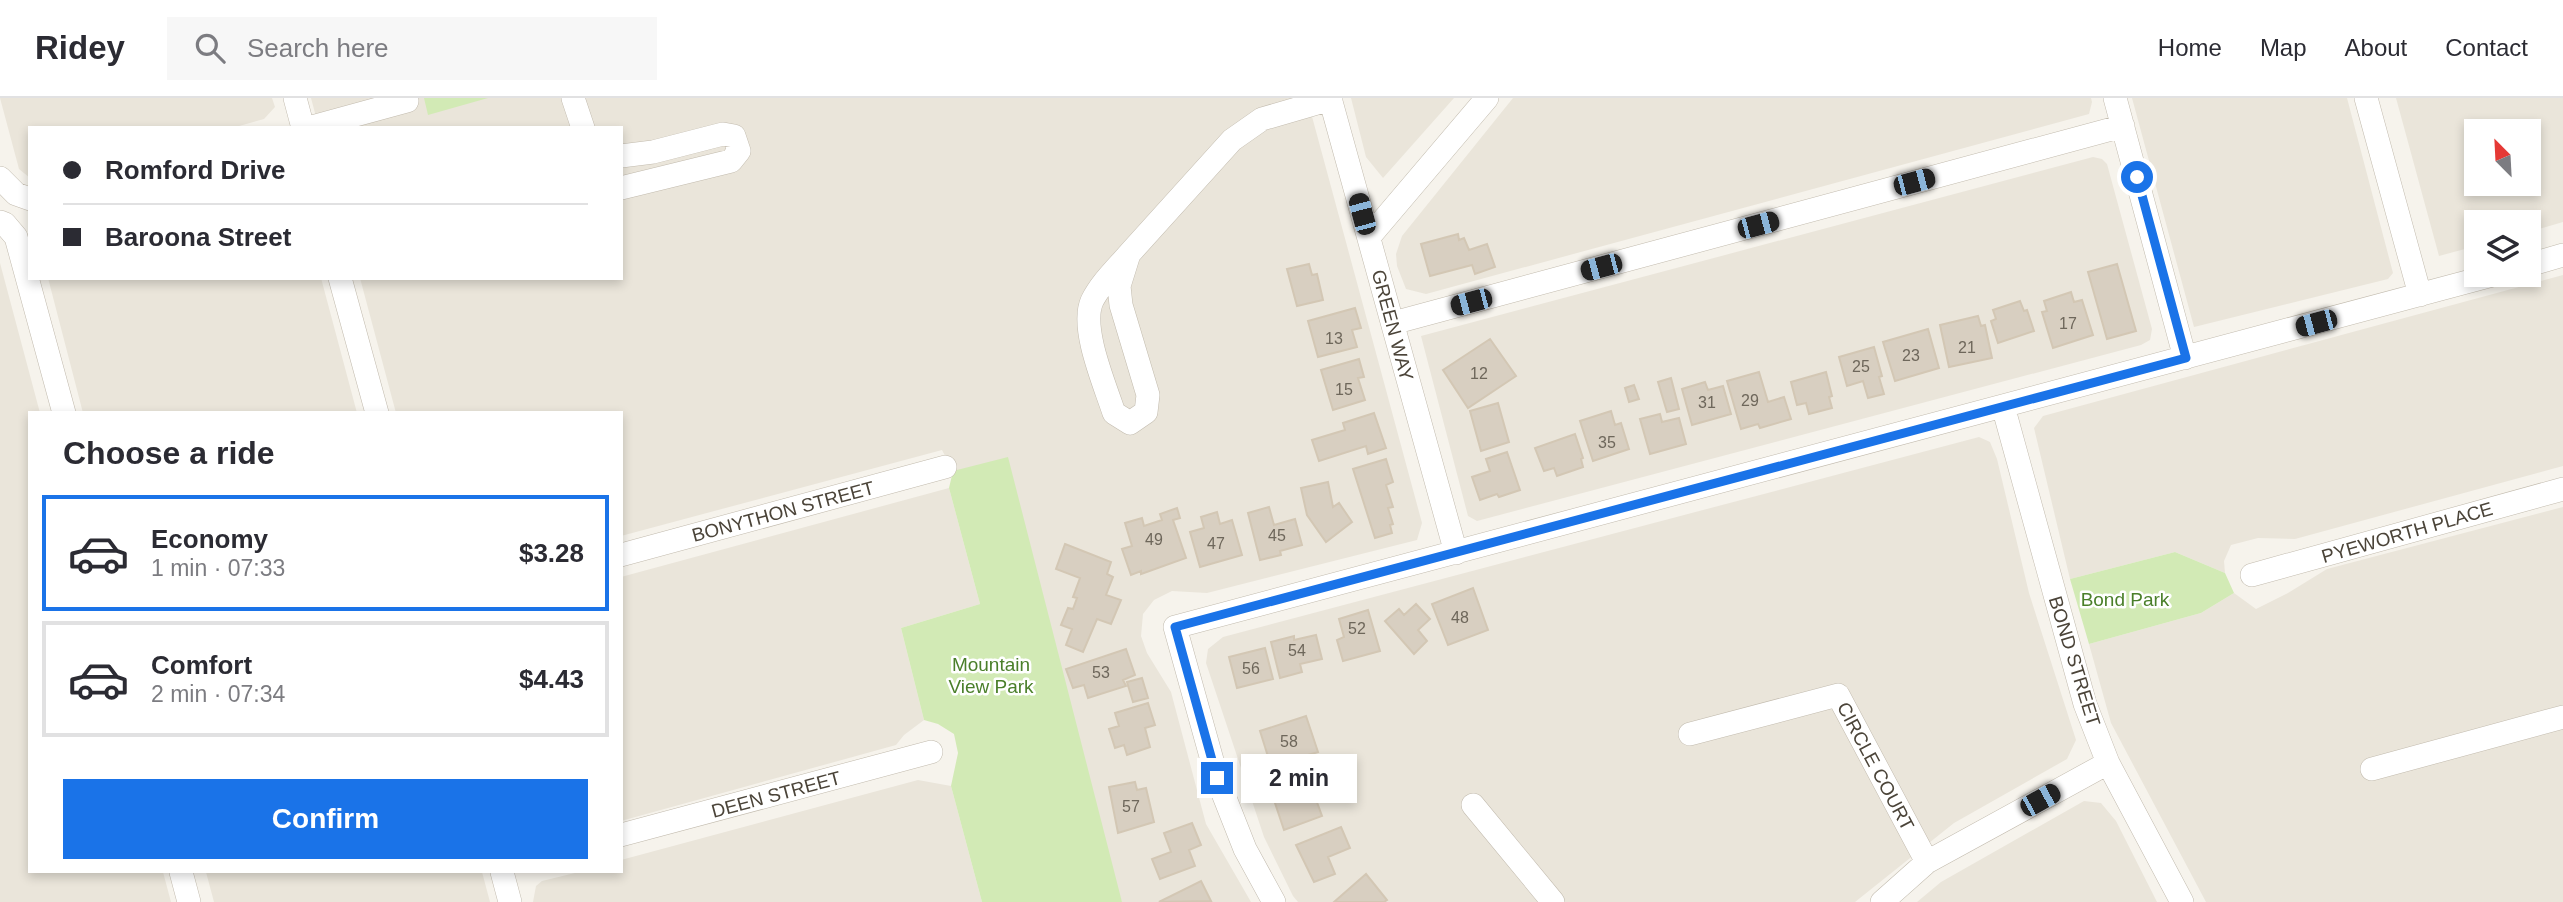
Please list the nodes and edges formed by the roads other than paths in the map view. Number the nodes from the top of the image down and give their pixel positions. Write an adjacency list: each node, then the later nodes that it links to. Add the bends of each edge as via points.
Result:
1 (295, 98): 9 (street)
2 (568, 98): 11 (street)
3 (573, 98): 12 (street)
4 (1488, 98): 17 (street)
5 (2115, 98): 13 (street)
6 (2367, 98): 23 (street)
7 (1331, 99): 17 (street, GREEN WAY); 18 (street, via 1262,119 1232,140)
8 (407, 101): 10 (street)
9 (302, 126)
10 (315, 126)
11 (567, 126)
12 (582, 126)
13 (2123, 126): 24 (street); 25 (street)
14 (623, 156): 15 (street, via 723,134 734,136 739,151 731,161)
15 (623, 188)
16 (3, 223): 27 (street, via 16,237)
17 (1369, 237): 24 (street, GREEN WAY)
18 (1129, 254): 18 (street, via 1101,285 1091,304 1088,328 1114,413 1130,423 1146,412 1148,395 1121,305 1119,286)
19 (2563, 255): 20 (street)
20 (2541, 261)
21 (342, 280): 28 (street)
22 (2464, 283): 23 (street)
23 (2420, 295): 25 (street)
24 (1393, 323): 31 (street, GREEN WAY)
25 (2186, 358): 26 (street)
26 (2003, 406): 31 (street); 37 (street, BOND STREET, via 2081,691)
27 (63, 411)
28 (376, 411)
29 (945, 467): 32 (street, BONYTHON STREET)
30 (2563, 489): 33 (street, PYEWORTH PLACE)
31 (1456, 553): 46 (street, via 1175,627 1217,778 1245,849)
32 (623, 554)
33 (2252, 575)
34 (2563, 717): 38 (street)
35 (1690, 734): 41 (street, CIRCLE COURT, via 1838,695)
36 (931, 752): 40 (street, DEEN STREET)
37 (2108, 763): 41 (street); 49 (street, BOND STREET)
38 (2372, 769)
39 (1474, 805): 47 (street)
40 (623, 834)
41 (1927, 862): 48 (street)
42 (181, 873): 44 (street)
43 (502, 873): 45 (street)
44 (189, 902)
45 (510, 902)
46 (1274, 902)
47 (1553, 902)
48 (1882, 902)
49 (2182, 902)

